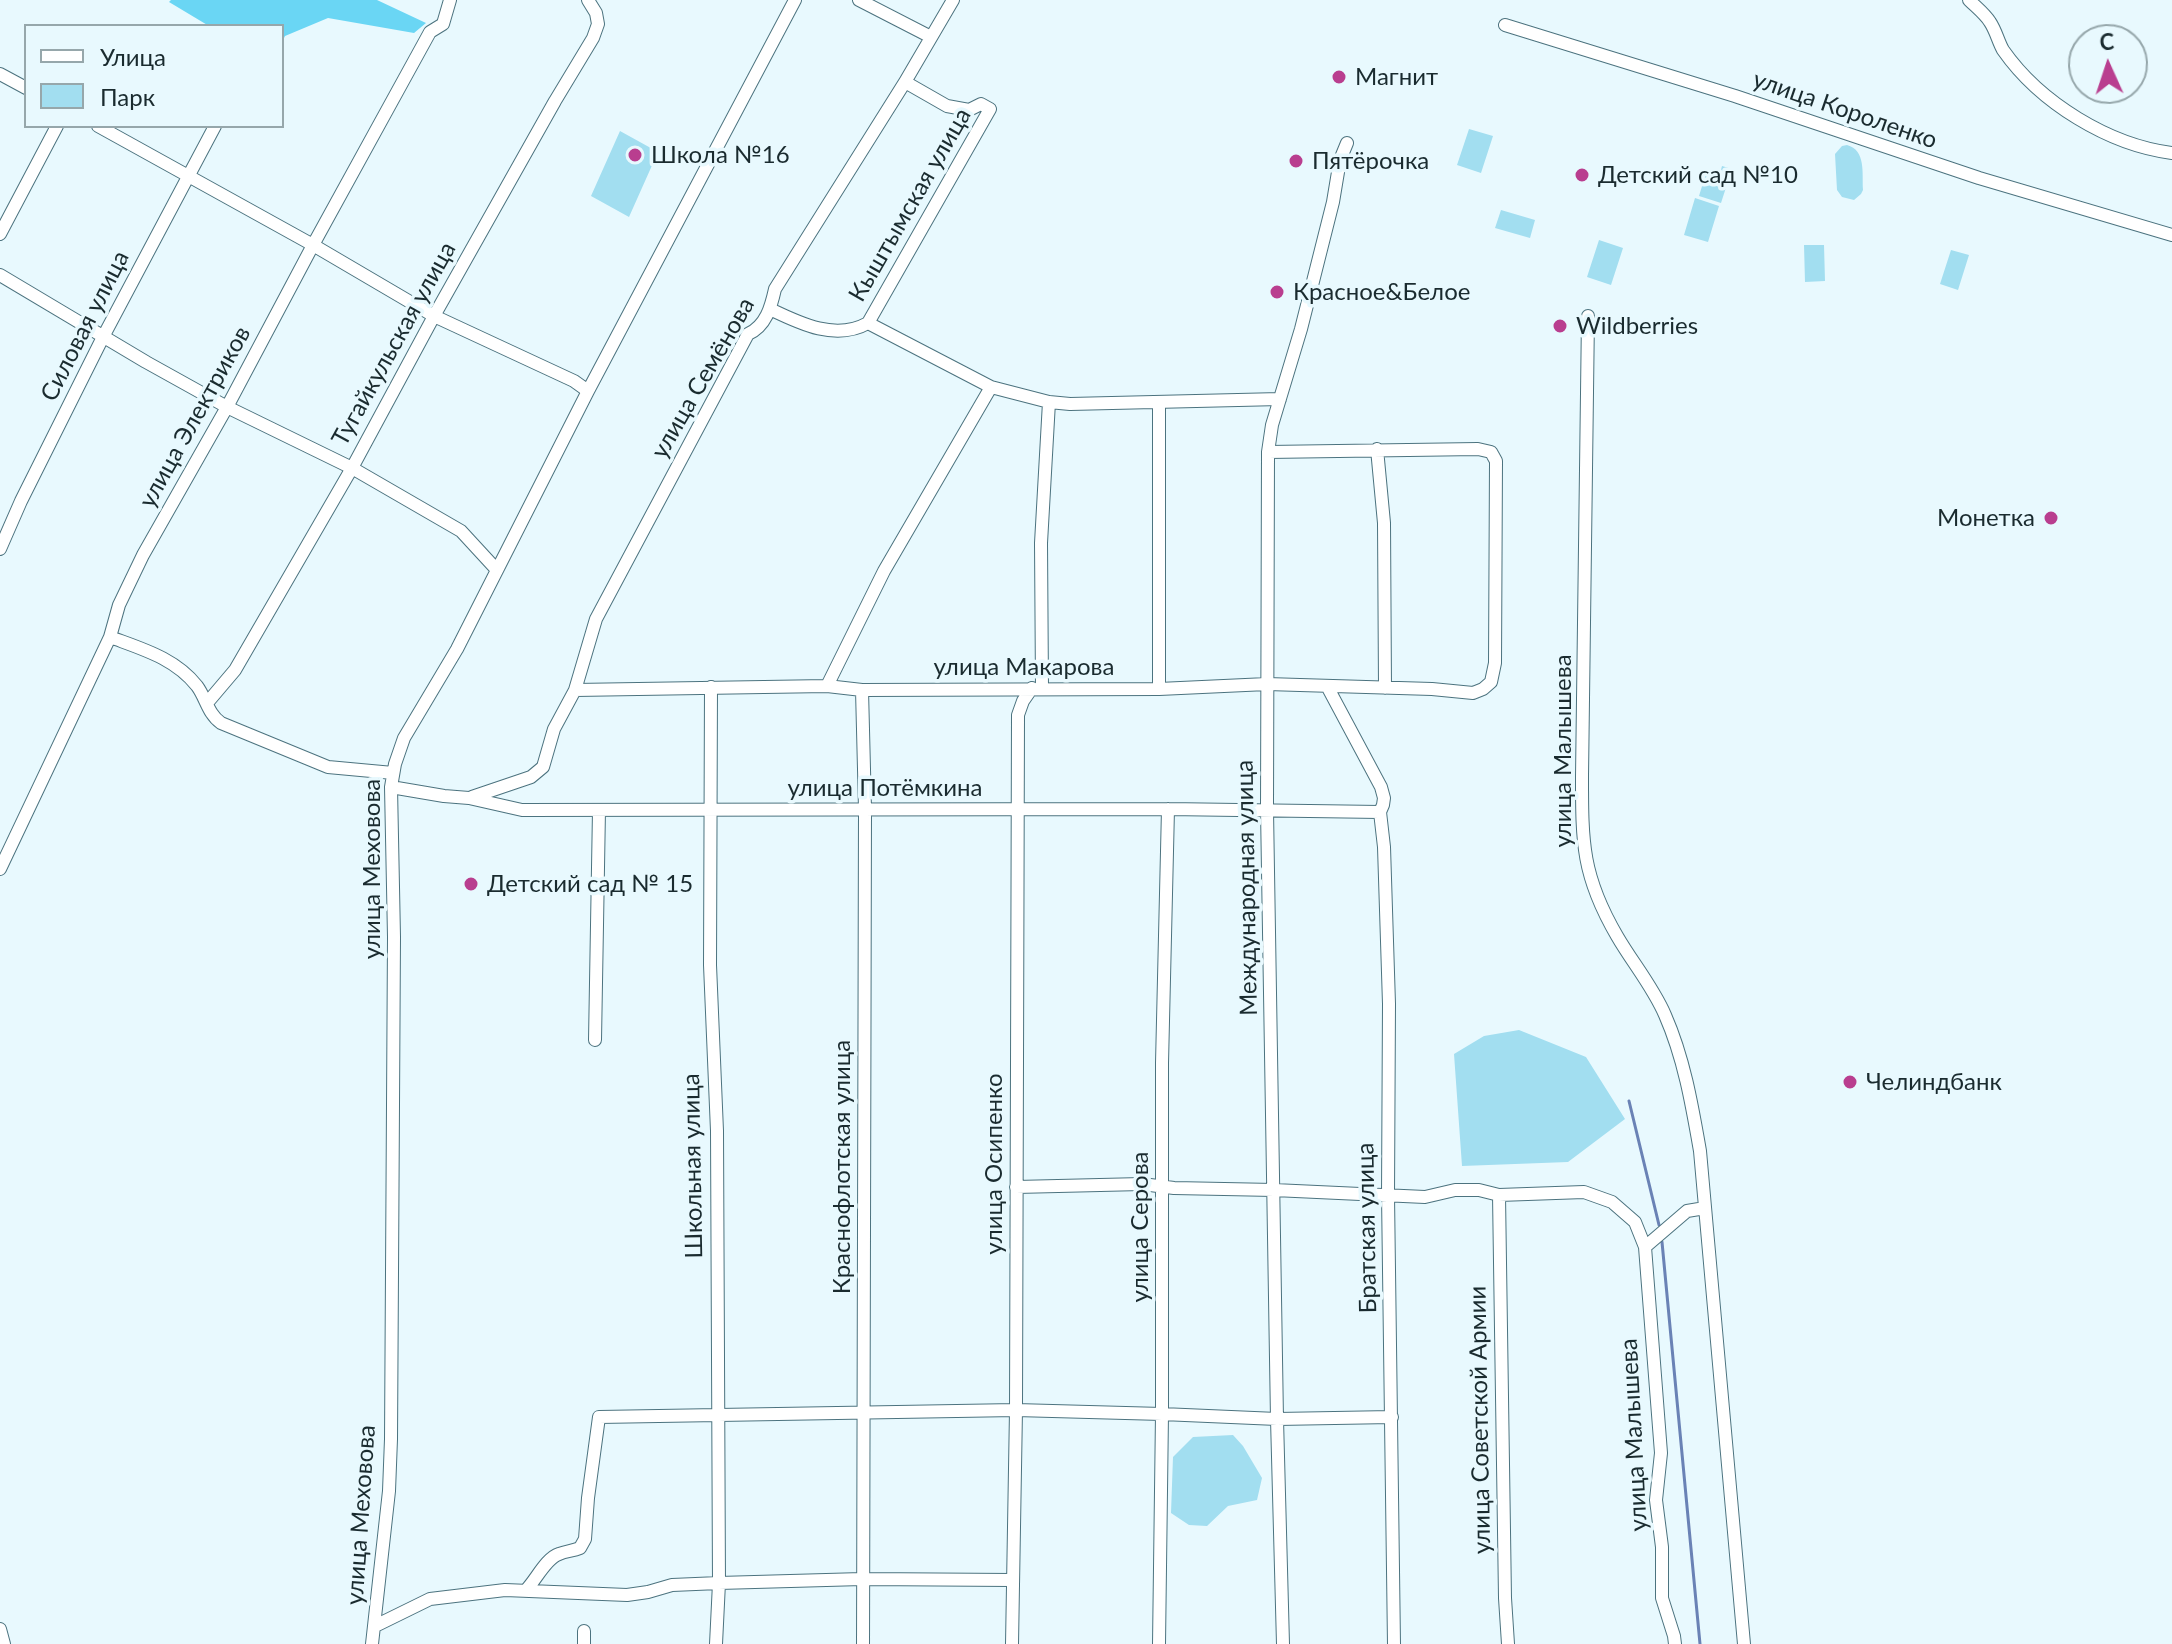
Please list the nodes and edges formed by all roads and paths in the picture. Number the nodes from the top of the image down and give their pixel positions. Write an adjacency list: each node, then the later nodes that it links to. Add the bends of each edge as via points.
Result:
1 (450, 0): 20 (street, улица Электриков, via 443,24 430,32)
2 (588, 0): 23 (street, Тугайкульская улица, via 598,24 593,38)
3 (795, 0): 28 (street, улица Меховова)
4 (859, 0): 8 (street)
5 (953, 0): 8 (street, улица Семёнова)
6 (1969, 0): 16 (street, via 1990,22 2002,48 2055,104 2111,136)
7 (1505, 25): 19 (street, улица Короленко)
8 (931, 37): 10 (street, улица Семёнова)
9 (0, 74): 11 (street)
10 (905, 82): 22 (street, улица Семёнова, via 775,289); 25 (street, Кыштымская улица, via 947,106 969,110 981,104 990,109)
11 (24, 87)
12 (56, 128): 18 (street)
13 (102, 128): 17 (street)
14 (214, 128): 17 (street, Силовая улица)
15 (1347, 143): 29 (street, Международная улица)
16 (2172, 153)
17 (189, 175): 20 (street); 26 (street, Силовая улица)
18 (0, 234)
19 (2172, 235)
20 (313, 245): 23 (street); 32 (street, улица Электриков)
21 (0, 275): 26 (street)
22 (770, 309): 25 (street, via 803,325 837,331); 46 (street, улица Семёнова, via 758,330 748,334 596,619)
23 (434, 316): 28 (street); 35 (street, Тугайкульская улица)
24 (1588, 316): 67 (street, улица Малышева, via 1583,849 1595,895 1664,1012 1679,1052 1700,1151)
25 (868, 323): 27 (street)
26 (103, 337): 32 (street); 36 (street, Силовая улица)
27 (991, 387): 30 (street); 40 (street, via 884,571)
28 (588, 391): 37 (street, улица Меховова)
29 (1280, 399): 31 (street); 34 (street, Международная улица)
30 (1049, 402): 31 (street); 43 (street, улица Осипенко)
31 (1159, 402): 45 (street)
32 (227, 407): 35 (street); 38 (street, улица Электриков, via 143,555)
33 (1377, 449): 34 (street); 44 (street, via 1384,523); 44 (street, улица Макарова, via 1478,449 1491,452 1496,461 1491,682 1473,693)
34 (1268, 452): 39 (street, Международная улица)
35 (352, 468): 37 (street, via 461,531); 48 (street, Тугайкульская улица, via 235,670)
36 (0, 549)
37 (496, 569): 49 (street, улица Меховова, via 404,738)
38 (110, 637): 48 (street, via 173,663); 59 (street, улица Электриков)
39 (1267, 684): 41 (street, улица Макарова); 45 (street, улица Макарова); 56 (street, Международная улица)
40 (827, 686): 42 (street, улица Макарова); 47 (street, улица Макарова)
41 (1327, 686): 44 (street, улица Макарова); 58 (street, Братская улица, via 1381,787)
42 (711, 687): 46 (street, улица Макарова); 55 (street, Школьная улица)
43 (1037, 688): 45 (street, улица Макарова); 47 (street, улица Макарова); 57 (street, улица Осипенко, via 1018,715)
44 (1385, 688)
45 (1159, 689)
46 (575, 690): 51 (street, улица Семёнова, via 554,729 543,767 531,777)
47 (862, 690): 52 (street, Краснофлотская улица)
48 (207, 703): 49 (street, via 221,723 316,763)
49 (393, 773): 50 (street, улица Меховова)
50 (391, 787): 51 (street, улица Потёмкина); 79 (street, улица Меховова, via 391,1439)
51 (469, 798): 54 (street, улица Потёмкина, via 522,810)
52 (865, 809): 55 (street, улица Потёмкина); 57 (street, улица Потёмкина); 70 (street, Краснофлотская улица)
53 (1168, 809): 56 (street, улица Потёмкина); 57 (street, улица Потёмкина); 63 (street, улица Серова)
54 (599, 810): 55 (street, улица Потёмкина); 61 (street)
55 (710, 810): 72 (street, Школьная улица)
56 (1267, 810): 58 (street, улица Потёмкина); 64 (street, Международная улица)
57 (1018, 811): 62 (street, улица Осипенко)
58 (1380, 812): 65 (street, Братская улица, via 1389,1004)
59 (6, 842): 60 (street, улица Электриков)
60 (0, 869)
61 (595, 1040)
62 (1016, 1187): 63 (street); 69 (street, улица Осипенко)
63 (1162, 1187): 64 (street); 71 (street, улица Серова)
64 (1274, 1190): 65 (street); 74 (street, Международная улица)
65 (1388, 1195): 66 (street, via 1425,1197 1455,1190); 73 (street, Братская улица)
66 (1499, 1195): 68 (street, via 1584,1192 1612,1202 1635,1222); 89 (street, улица Советской Армии)
67 (1705, 1208): 68 (street, via 1687,1211); 91 (street, улица Малышева)
68 (1645, 1247): 90 (street, улица Малышева, via 1661,1453 1656,1500 1662,1598)
69 (1016, 1410): 70 (street); 71 (street); 76 (street, улица Осипенко)
70 (862, 1414): 72 (street); 75 (street, Краснофлотская улица)
71 (1162, 1414): 74 (street); 86 (street, улица Серова)
72 (718, 1415): 77 (street, Школьная улица); 78 (street, via 599,1417 585,1539 580,1548 548,1560)
73 (1392, 1417): 74 (street); 88 (street, Братская улица)
74 (1277, 1419): 87 (street, Международная улица)
75 (862, 1579): 76 (street); 77 (street); 84 (street, Краснофлотская улица)
76 (1012, 1580): 85 (street, улица Осипенко)
77 (719, 1583): 78 (street, via 672,1585 627,1595); 83 (street, Школьная улица)
78 (526, 1590): 79 (street, via 430,1599)
79 (375, 1626): 82 (street, улица Меховова)
80 (0, 1629): 81 (street)
81 (4, 1644)
82 (372, 1644)
83 (716, 1644)
84 (863, 1644)
85 (1012, 1644)
86 (1159, 1644)
87 (1283, 1644)
88 (1394, 1644)
89 (1508, 1644)
90 (1675, 1644)
91 (1744, 1644)

